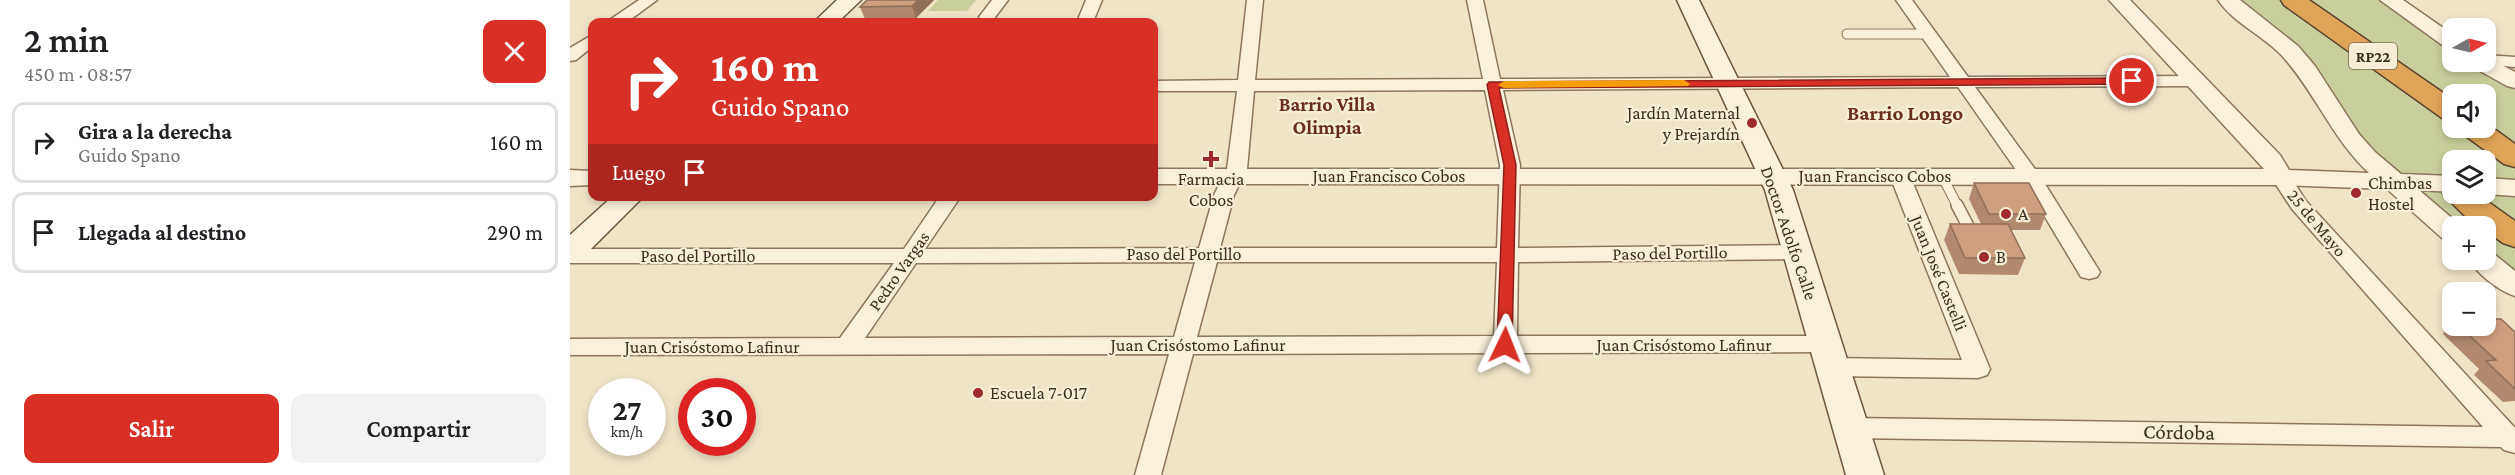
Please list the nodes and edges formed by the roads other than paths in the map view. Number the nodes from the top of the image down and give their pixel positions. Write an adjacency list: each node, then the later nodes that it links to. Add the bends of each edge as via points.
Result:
1 (649, 0): 15 (street)
2 (850, 0): 16 (main road)
3 (1000, 0): 17 (street)
4 (1094, 0): 18 (street)
5 (1255, 0): 33 (street)
6 (1475, 0): 34 (street)
7 (1688, 0): 31 (main road, Doctor Adolfo Calle)
8 (1904, 0): 20 (street)
9 (2119, 0): 28 (street, 25 de Mayo)
10 (2228, 0): 51 (street, via 2290,51 2350,138)
11 (2293, 0): 36 (highway, RP22)
12 (2322, 0): 26 (highway, RP22)
13 (2330, 0): 26 (highway)
14 (2390, 0): 21 (street)
15 (623, 18)
16 (830, 18)
17 (986, 18)
18 (1087, 18)
19 (1847, 34): 20 (lane)
20 (1928, 34): 30 (street)
21 (2442, 36)
22 (588, 43): 23 (street)
23 (570, 56)
24 (2496, 61): 25 (street)
25 (2515, 62)
26 (2425, 70): 32 (highway, RP22)
27 (2496, 70): 29 (street)
28 (2196, 81): 30 (street); 48 (street, 25 de Mayo, via 2271,160)
29 (2515, 81)
30 (1963, 82): 31 (street); 47 (street)
31 (1728, 83): 34 (street); 42 (main road, Doctor Adolfo Calle)
32 (2446, 84)
33 (1248, 85): 34 (street); 35 (street); 46 (street)
34 (1493, 85): 41 (street)
35 (1158, 86)
36 (2442, 105)
37 (2496, 119): 38 (highway)
38 (2515, 132)
39 (2487, 138): 40 (highway)
40 (2515, 158)
41 (1510, 176): 42 (street, Juan Francisco Cobos); 46 (street, Juan Francisco Cobos); 65 (street)
42 (1773, 176): 43 (street, Juan Francisco Cobos); 61 (main road, Doctor Adolfo Calle)
43 (1900, 176): 44 (street, Juan Francisco Cobos); 74 (street, Juan José Castelli)
44 (1942, 176): 47 (street, Juan Francisco Cobos); 59 (lane)
45 (1158, 177): 46 (street, Juan Francisco Cobos)
46 (1235, 177): 63 (street, via 1224,195)
47 (2030, 177): 48 (street, Juan Francisco Cobos); 67 (street)
48 (2281, 177): 51 (street, Juan Francisco Cobos); 76 (street, 25 de Mayo, via 2299,205)
49 (570, 178): 50 (street)
50 (588, 178)
51 (2392, 182): 52 (street, Juan Francisco Cobos); 58 (street)
52 (2442, 186)
53 (2496, 187): 54 (street)
54 (2515, 188)
55 (625, 201): 62 (main road)
56 (948, 201): 64 (street, Pedro Vargas)
57 (2471, 204): 60 (highway)
58 (2442, 224)
59 (1968, 226)
60 (2515, 236)
61 (1798, 252): 65 (street, Paso del Portillo); 73 (main road, Doctor Adolfo Calle)
62 (570, 254): 64 (street, Paso del Portillo)
63 (1208, 254): 64 (street, Paso del Portillo); 65 (street, Paso del Portillo); 69 (street)
64 (910, 255): 71 (street, Pedro Vargas)
65 (1507, 255): 70 (street)
66 (2496, 270): 68 (street)
67 (2088, 272)
68 (2515, 286)
69 (1184, 345): 70 (street, Juan Crisóstomo Lafinur); 71 (street, Juan Crisóstomo Lafinur); 77 (street)
70 (1505, 345): 73 (street, Juan Crisóstomo Lafinur)
71 (847, 346): 72 (street, Juan Crisóstomo Lafinur)
72 (570, 347)
73 (1829, 355): 74 (street, Juan Crisóstomo Lafinur); 75 (main road, Doctor Adolfo Calle)
74 (1978, 369)
75 (1851, 428): 76 (street, Córdoba); 78 (main road, Doctor Adolfo Calle)
76 (2511, 441)
77 (1148, 475)
78 (1865, 475)

